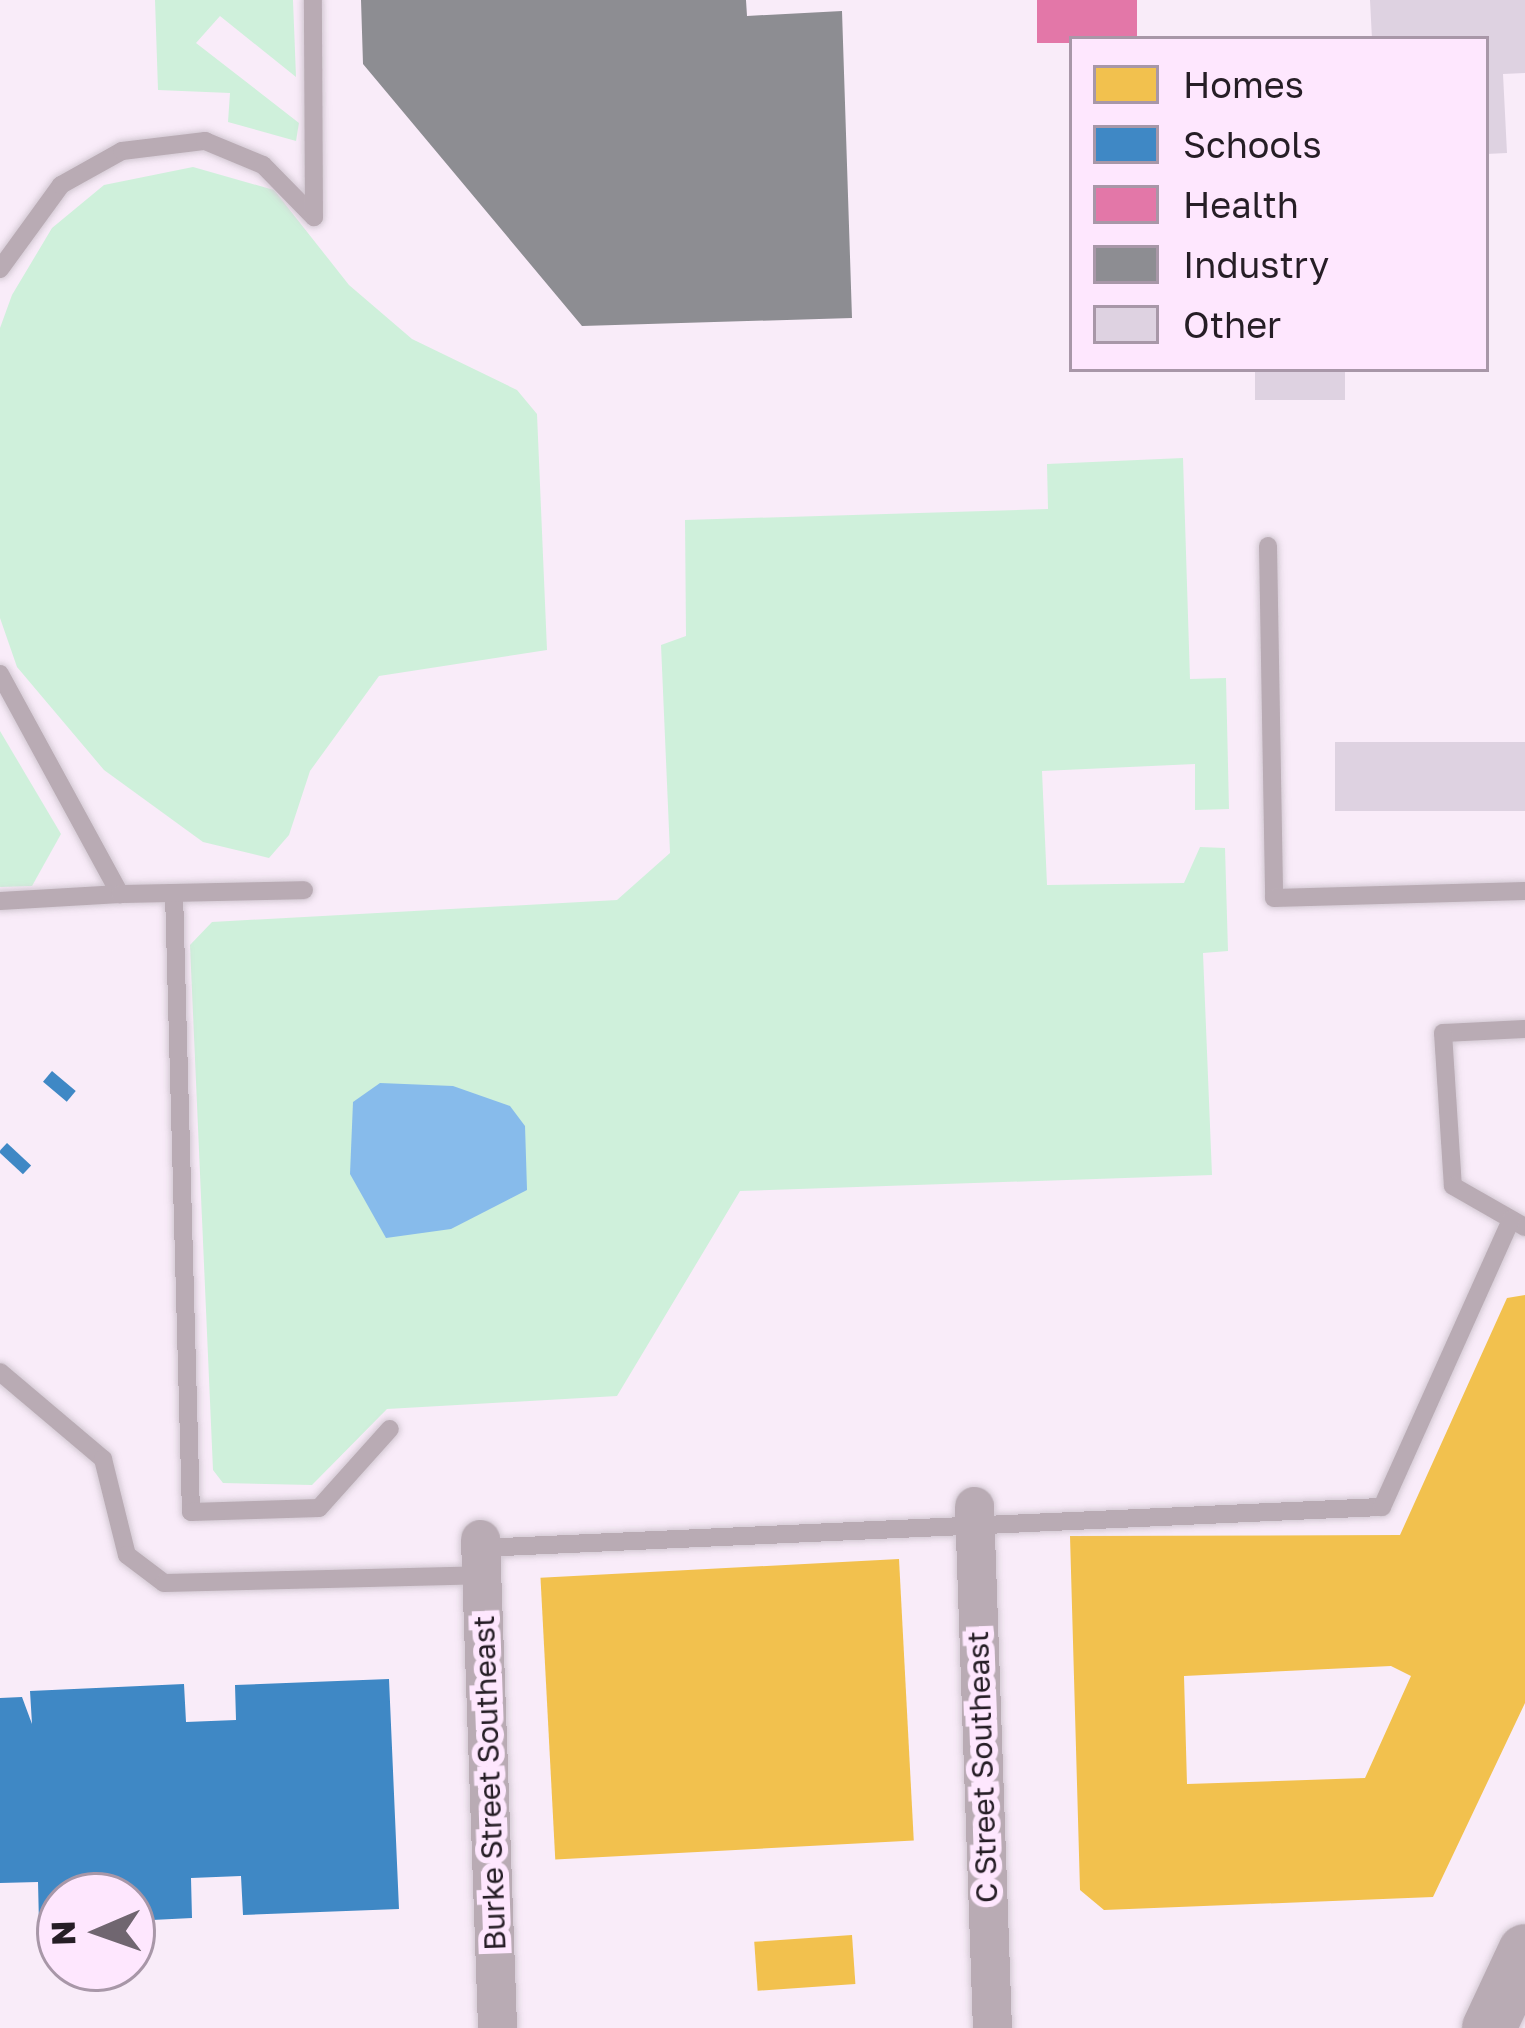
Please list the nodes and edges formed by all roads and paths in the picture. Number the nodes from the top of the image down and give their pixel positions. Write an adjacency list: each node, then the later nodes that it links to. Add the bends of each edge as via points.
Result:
1 (313, 0): 2 (lane, via 314,218 263,165 205,141 122,152 61,185)
2 (0, 269)
3 (1268, 546): 6 (lane, via 1274,898)
4 (0, 674): 8 (lane)
5 (304, 890): 7 (lane)
6 (1525, 891)
7 (174, 893): 8 (lane); 13 (lane, via 191,1512 319,1508)
8 (120, 894): 9 (lane)
9 (0, 901)
10 (1525, 1029): 11 (lane, via 1443,1033 1453,1186)
11 (1518, 1224): 14 (lane, via 1382,1507)
12 (0, 1372): 15 (lane, via 104,1459 127,1555 164,1583)
13 (391, 1430)
14 (974, 1516): 15 (lane); 19 (street, C Street Southeast)
15 (481, 1554): 18 (street, Burke Street Southeast)
16 (1525, 1951): 20 (main road)
17 (1525, 2010): 21 (street)
18 (497, 2028)
19 (992, 2028)
20 (1489, 2028)
21 (1517, 2028)

